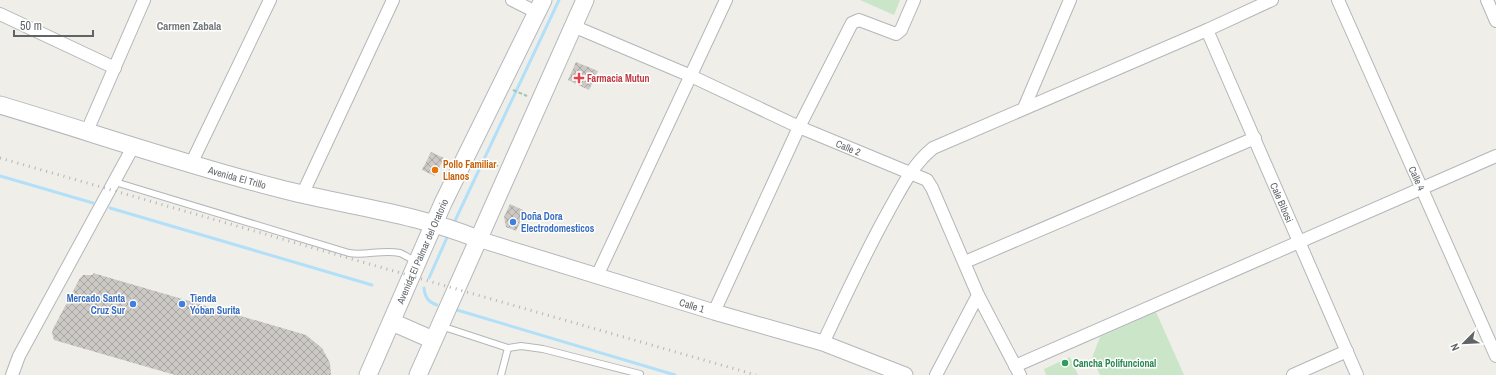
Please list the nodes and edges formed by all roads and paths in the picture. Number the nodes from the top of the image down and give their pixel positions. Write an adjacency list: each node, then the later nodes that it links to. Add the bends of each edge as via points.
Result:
1 (144, 0): 17 (street)
2 (270, 0): 29 (street)
3 (393, 0): 34 (street)
4 (512, 0): 12 (street)
5 (585, 0): 15 (main road)
6 (726, 0): 18 (street)
7 (914, 0): 23 (street, via 901,30 896,34 859,20 852,23)
8 (1070, 0): 22 (street)
9 (1272, 0): 16 (street)
10 (1338, 0): 33 (street, Calle 4)
11 (1487, 0): 14 (street)
12 (540, 6): 35 (main road, Avenida El Palmar del Oratorio)
13 (0, 14): 17 (street)
14 (1496, 21)
15 (573, 26): 18 (street, Calle 2); 36 (main road)
16 (1208, 30): 22 (street); 25 (street, Cale Bibosi)
17 (115, 68): 24 (street)
18 (691, 76): 23 (street, Calle 2); 40 (street)
19 (509, 88): 20 (path)
20 (524, 95)
21 (0, 105): 24 (main road, Avenida El Trillo)
22 (1024, 108): 31 (street, via 933,148)
23 (799, 127): 31 (street, Calle 2); 42 (street)
24 (87, 131): 26 (main road, Avenida El Trillo)
25 (1255, 138): 37 (street, Cale Bibosi); 38 (street)
26 (133, 147): 29 (main road, Avenida El Trillo); 32 (street)
27 (1496, 156): 33 (street)
28 (475, 159): 30 (path)
29 (191, 164): 34 (main road, Avenida El Trillo)
30 (490, 165)
31 (909, 174): 38 (street, Calle 2, via 927,180 930,184); 45 (street, via 870,244)
32 (115, 182): 39 (lane, via 349,253 401,253); 51 (street, via 19,356)
33 (1421, 190): 37 (street); 48 (street, Calle 4)
34 (302, 194): 35 (main road, Avenida El Trillo)
35 (439, 224): 36 (main road, Avenida El Trillo); 39 (main road, Avenida El Palmar del Oratorio)
36 (478, 239): 40 (street, Calle 1); 44 (main road)
37 (1298, 242): 47 (street, Cale Bibosi); 49 (street)
38 (965, 262): 41 (street, Calle 2)
39 (418, 263): 43 (main road, Avenida El Palmar del Oratorio)
40 (597, 276): 42 (street, Calle 1)
41 (978, 295): 49 (street, Calle 2); 56 (street)
42 (714, 312): 45 (street, Calle 1)
43 (396, 324): 44 (main road); 52 (main road, Avenida El Palmar del Oratorio)
44 (432, 334): 46 (lane); 53 (main road)
45 (823, 343): 55 (street, Calle 1)
46 (508, 348): 50 (lane, via 526,346 543,349); 54 (lane)
47 (1347, 351): 57 (street); 58 (street, Cale Bibosi)
48 (1496, 356)
49 (1018, 371)
50 (640, 374)
51 (12, 375)
52 (368, 375)
53 (418, 375)
54 (501, 375)
55 (905, 375)
56 (936, 375)
57 (1293, 375)
58 (1357, 375)

